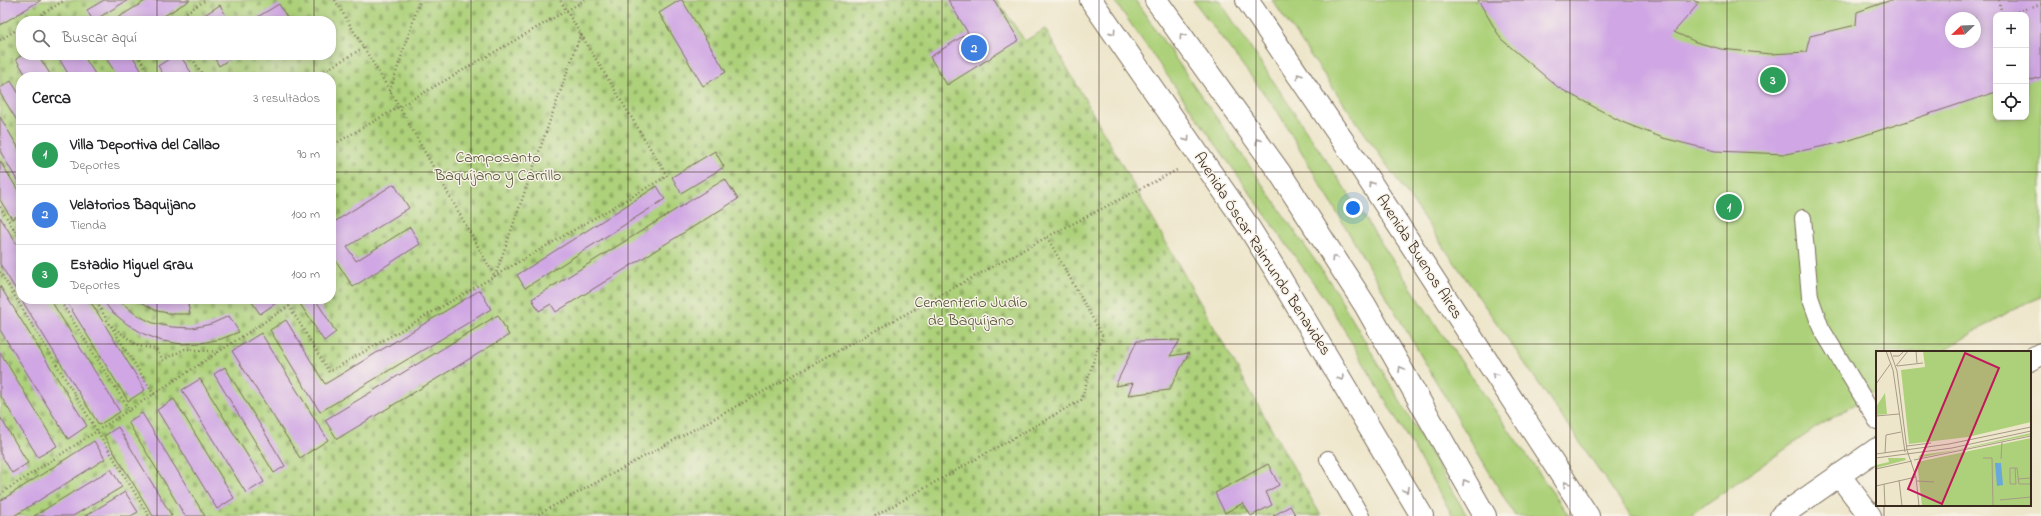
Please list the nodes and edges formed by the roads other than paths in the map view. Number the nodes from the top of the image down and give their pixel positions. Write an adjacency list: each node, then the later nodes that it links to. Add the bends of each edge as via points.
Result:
1 (1091, 0): 12 (main road, Avenida Óscar Raimundo Benavides, one-way to 12, via 1248,226 1302,312)
2 (1156, 0): 13 (main road, one-way to 2, via 1365,305 1280,173)
3 (1247, 0): 14 (main road, Avenida Buenos Aires, one-way to 3, via 1356,160)
4 (1803, 218): 7 (lane, via 1810,297 1821,328)
5 (2041, 354): 6 (main road)
6 (2031, 359)
7 (1876, 419)
8 (1876, 450): 10 (main road)
9 (1328, 459): 11 (lane)
10 (1839, 475): 15 (main road); 16 (main road)
11 (1360, 516)
12 (1422, 516)
13 (1485, 516)
14 (1588, 516)
15 (1781, 516)
16 (1870, 516)

